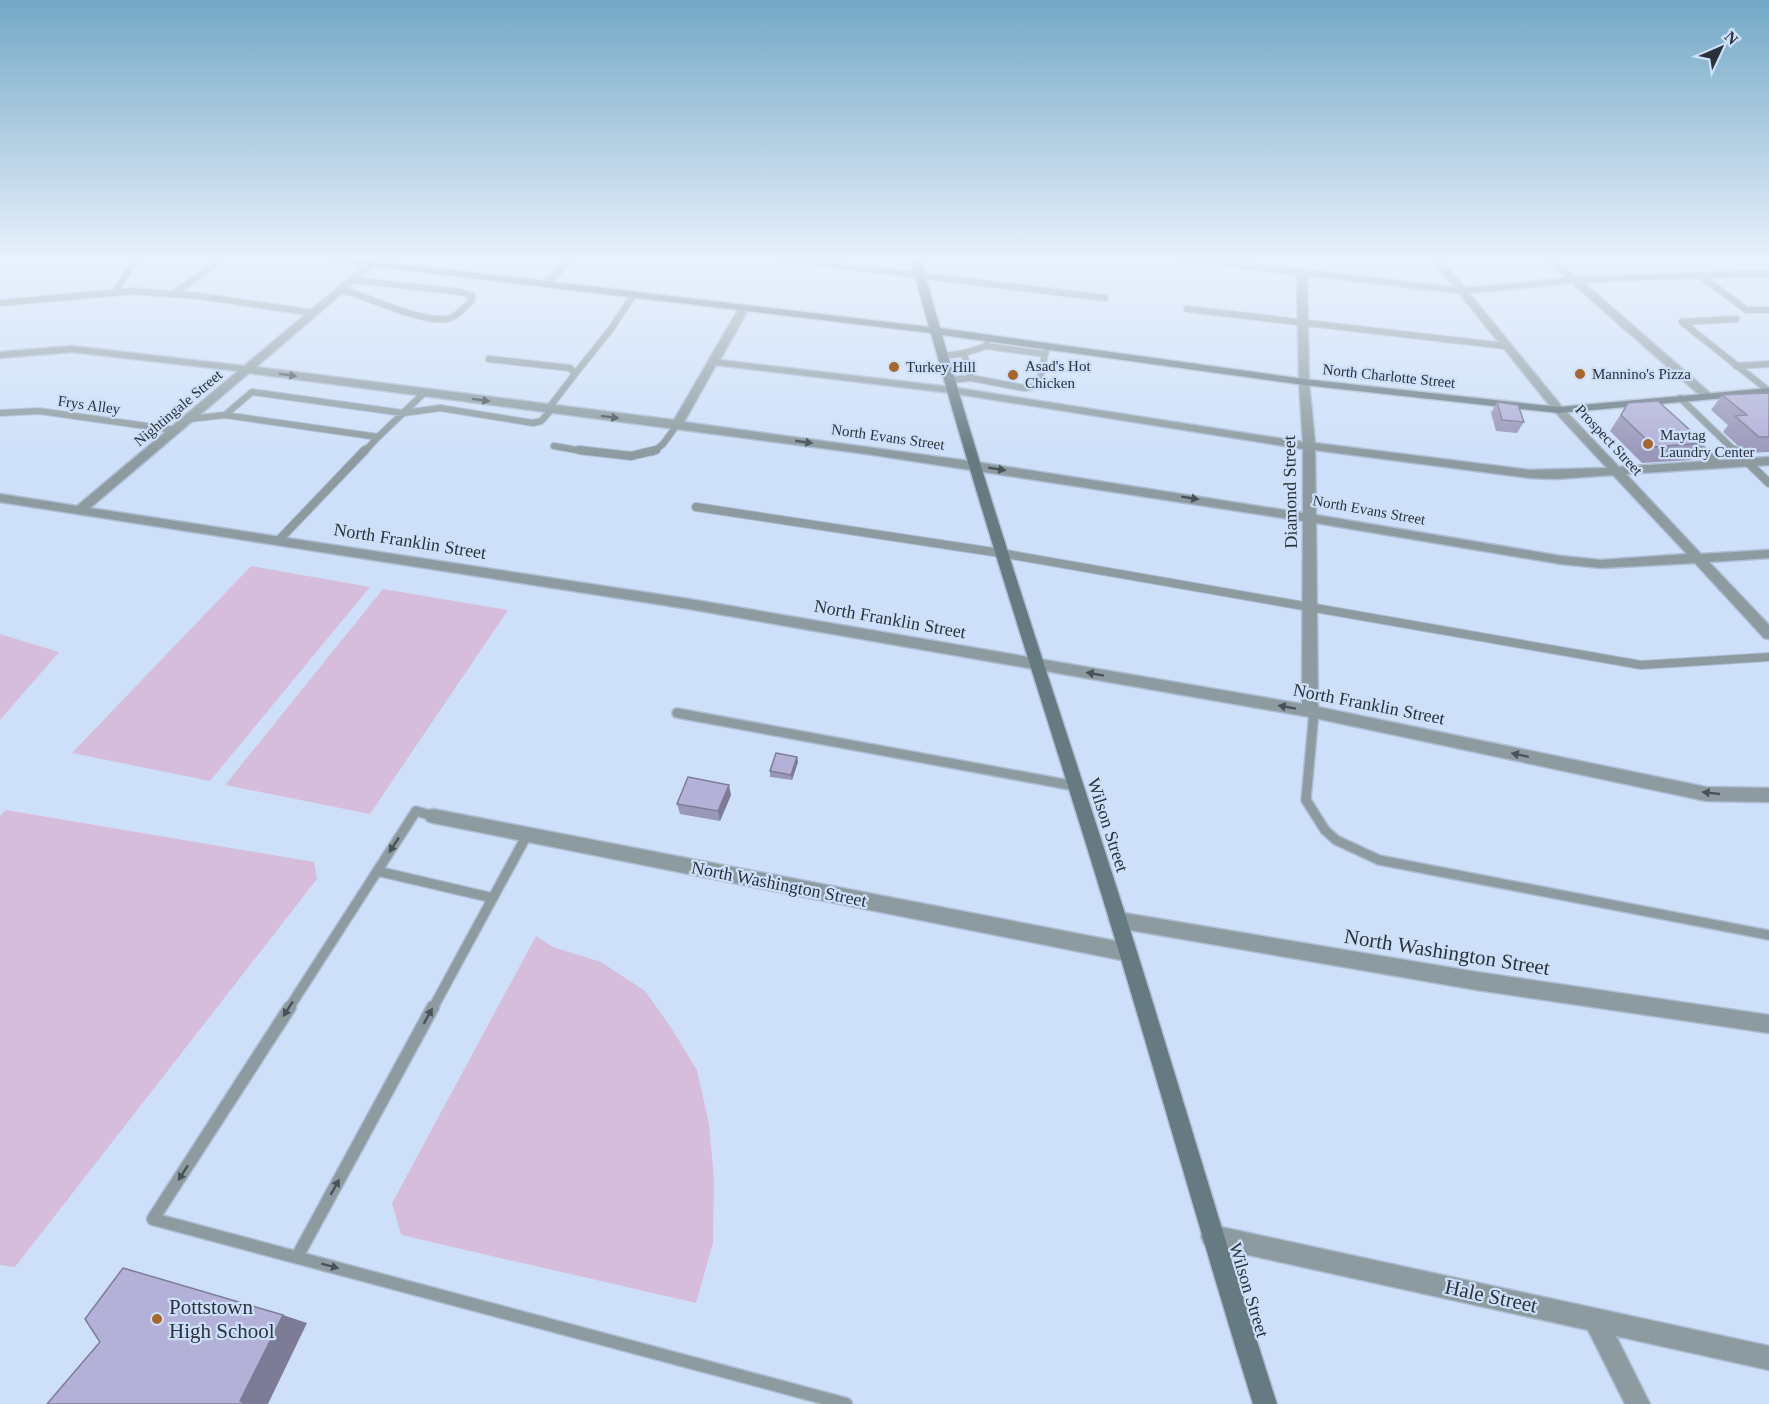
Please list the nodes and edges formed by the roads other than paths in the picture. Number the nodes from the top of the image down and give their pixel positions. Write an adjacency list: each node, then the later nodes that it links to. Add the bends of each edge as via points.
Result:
1 (302, 324): 22 (street, Nightingale Street)
2 (615, 324): 23 (lane)
3 (735, 324): 19 (street)
4 (875, 324): 11 (main road, North Charlotte Street)
5 (936, 324): 11 (main road, Wilson Street)
6 (1298, 324): 7 (lane)
7 (1302, 324): 13 (lane); 25 (street, Diamond Street)
8 (1488, 324): 13 (street, Prospect Street)
9 (1623, 324): 29 (street)
10 (1684, 324): 21 (lane)
11 (938, 331): 12 (main road, North Charlotte Street); 17 (main road, Wilson Street)
12 (987, 342): 14 (main road, North Charlotte Street); 15 (lane)
13 (1505, 346): 34 (street, Prospect Street)
14 (1046, 350): 24 (lane, via 1040,384 1036,387); 25 (main road, North Charlotte Street)
15 (964, 354): 17 (lane); 24 (lane)
16 (0, 355): 22 (street, North Evans Street, via 72,349)
17 (943, 356): 26 (main road, Wilson Street)
18 (489, 359): 23 (lane, via 570,368)
19 (714, 362): 26 (street); 39 (street)
20 (1769, 364): 21 (lane)
21 (1736, 366): 27 (lane)
22 (247, 370): 28 (street, North Evans Street, one-way to 28); 38 (street, Nightingale Street)
23 (575, 374): 32 (lane)
24 (971, 378): 26 (lane)
25 (1304, 382): 34 (main road, North Charlotte Street); 44 (street, Diamond Street)
26 (950, 385): 44 (street); 48 (main road, Wilson Street)
27 (1769, 391): 29 (main road, North Charlotte Street, via 1754,395)
28 (424, 393): 32 (street, North Evans Street, one-way to 32); 36 (lane)
29 (1706, 395): 30 (main road, North Charlotte Street)
30 (1680, 398): 31 (main road, North Charlotte Street); 46 (lane)
31 (1648, 401): 33 (lane); 34 (main road, North Charlotte Street)
32 (550, 409): 36 (lane, via 541,421 533,423 440,408); 39 (street, North Evans Street, one-way to 39)
33 (1657, 409)
34 (1559, 410): 49 (street, Prospect Street)
35 (0, 413): 40 (lane, Frys Alley, via 39,411)
36 (403, 413): 37 (lane, via 252,392); 41 (lane)
37 (225, 415): 38 (lane); 41 (lane)
38 (189, 419): 40 (street, Nightingale Street)
39 (677, 425): 43 (lane, via 662,446 633,456); 48 (street, North Evans Street, one-way to 48)
40 (175, 430): 53 (street, Nightingale Street)
41 (378, 437): 55 (lane)
42 (1691, 440): 47 (lane)
43 (554, 446)
44 (1309, 446): 49 (street, via 1528,474); 54 (street, Diamond Street)
45 (1769, 461): 46 (street)
46 (1747, 462): 47 (street); 50 (lane)
47 (1717, 464): 49 (street)
48 (973, 465): 54 (street, North Evans Street, one-way to 54); 56 (main road, Wilson Street)
49 (1614, 470): 58 (street, Prospect Street)
50 (1769, 483)
51 (0, 498): 53 (street, North Franklin Street)
52 (696, 507): 56 (lane)
53 (80, 510): 55 (street, North Franklin Street)
54 (1309, 517): 58 (street, North Evans Street, via 1561,560 1601,564); 59 (street, Diamond Street)
55 (278, 541): 62 (street, North Franklin Street, via 689,604)
56 (1000, 553): 59 (lane); 62 (main road, Wilson Street)
57 (1769, 554): 58 (street, North Evans Street)
58 (1699, 559): 60 (street, Prospect Street)
59 (1309, 608): 61 (lane, via 1641,665); 63 (street, Diamond Street)
60 (1769, 634)
61 (1769, 657)
62 (1035, 664): 63 (street, North Franklin Street, one-way to 62); 65 (main road, Wilson Street)
63 (1312, 712): 66 (street, North Franklin Street, one-way to 63, via 1706,794); 72 (lane, via 1306,800 1325,830 1360,853 1379,860)
64 (677, 713): 65 (lane)
65 (1075, 786): 71 (main road, Wilson Street)
66 (1769, 795)
67 (433, 816): 68 (street, North Washington Street); 69 (lane, one-way to 69, via 416,811)
68 (527, 835): 70 (lane); 73 (street, North Washington Street)
69 (377, 871): 70 (lane); 76 (lane, one-way to 76, via 153,1219)
70 (493, 898): 76 (lane, one-way to 70)
71 (1118, 920): 73 (main road, Wilson Street); 74 (street, North Washington Street, via 1477,981)
72 (1769, 935)
73 (1126, 952): 75 (main road, Wilson Street)
74 (1769, 1024)
75 (1212, 1236): 77 (street, Hale Street); 80 (main road, Wilson Street)
76 (297, 1257): 79 (lane, one-way to 79)
77 (1594, 1318): 78 (street, Hale Street); 81 (street)
78 (1769, 1358)
79 (846, 1404)
80 (1264, 1404)
81 (1638, 1404)

